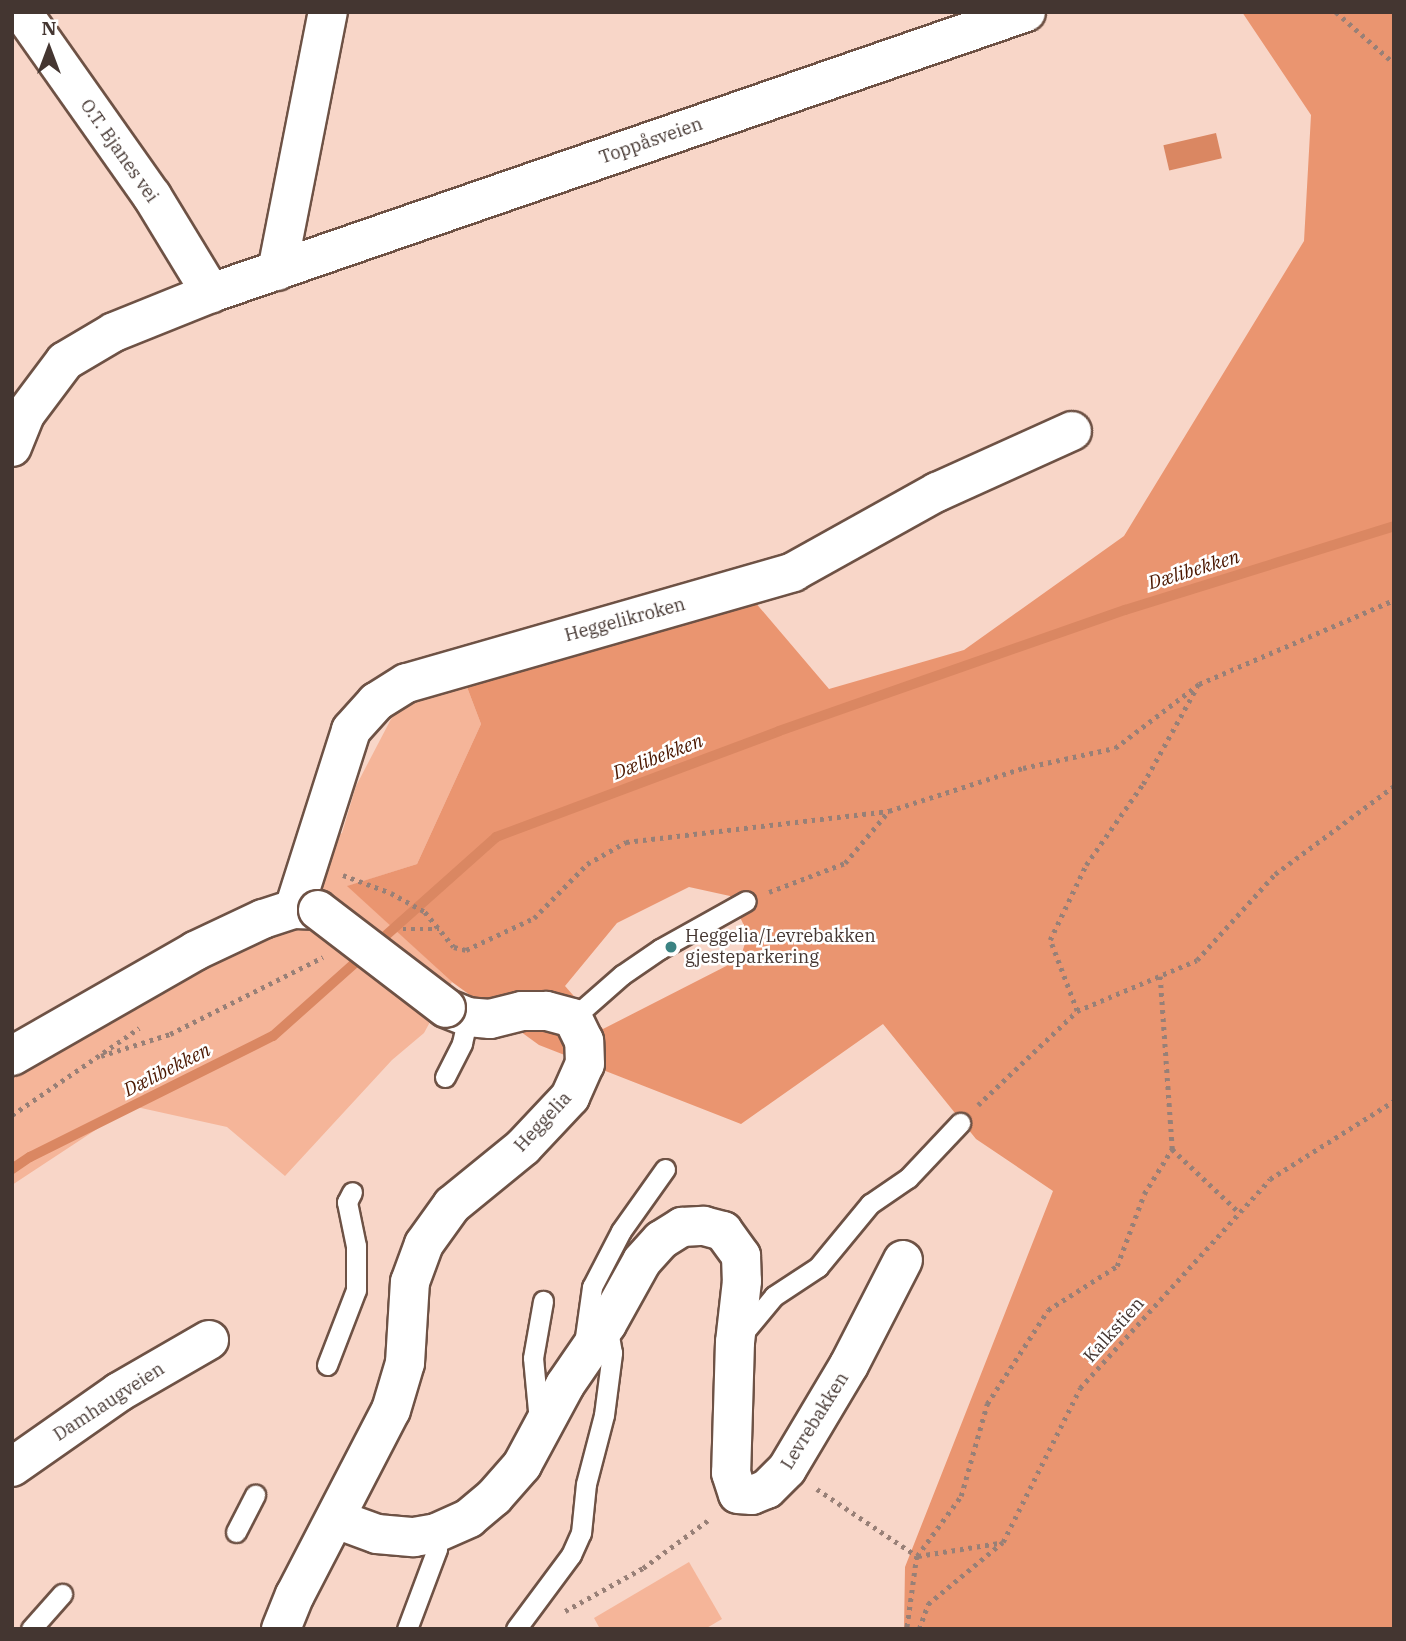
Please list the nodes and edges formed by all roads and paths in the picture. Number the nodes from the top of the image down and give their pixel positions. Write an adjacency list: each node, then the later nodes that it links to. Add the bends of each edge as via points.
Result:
1 (22, 12): 7 (street, O.T. Bjanes vei, via 152,196)
2 (328, 12): 6 (street)
3 (1026, 12): 6 (street, Toppåsveien)
4 (1336, 12): 5 (path)
5 (1394, 63)
6 (277, 271): 7 (street, Toppåsveien)
7 (211, 293): 9 (street, Toppåsveien, via 114,332 65,361 26,413)
8 (1072, 431): 14 (street, Heggelikroken, via 937,492 793,572 407,683 376,702 351,730)
9 (12, 447)
10 (1394, 600): 11 (path)
11 (1199, 684): 13 (path, via 1115,748 1023,768); 22 (path, via 1143,784 1086,865 1050,940)
12 (1394, 786): 20 (path, via 1275,874 1197,960)
13 (889, 811): 15 (path, via 845,863); 18 (path, via 626,842 587,864 534,918 466,950 454,947)
14 (309, 862): 16 (street, Heggelikroken); 18 (path, via 391,893 425,912)
15 (746, 901): 23 (lane, via 660,948)
16 (306, 909): 21 (street, bridge); 24 (street, via 263,919 195,951)
17 (395, 929): 18 (path)
18 (440, 929)
19 (333, 953): 27 (path, via 170,1034 100,1056)
20 (1160, 976): 22 (path); 29 (path)
21 (457, 1012): 23 (street, via 490,1019 546,1011); 25 (lane, via 462,1044)
22 (1077, 1012): 28 (path)
23 (573, 1018): 45 (street, Heggelia, via 584,1041 585,1064 570,1097 523,1147 452,1205 424,1244 410,1282 405,1363 391,1410)
24 (12, 1056)
25 (445, 1077)
26 (1394, 1101): 32 (path, Kalkstien, via 1270,1179)
27 (12, 1115)
28 (960, 1123): 37 (lane, via 908,1178 870,1204 818,1266 774,1296)
29 (1172, 1149): 32 (path); 49 (path, via 1144,1194 1117,1266 1048,1310 987,1404 961,1496)
30 (665, 1169): 38 (lane, via 621,1231 592,1287)
31 (352, 1192): 39 (lane, via 347,1202 356,1246 356,1290)
32 (1240, 1213): 48 (path, Kalkstien, via 1080,1388)
33 (903, 1260): 42 (street, Levrebakken, via 849,1365)
34 (543, 1301): 40 (lane, via 533,1358)
35 (607, 1324): 37 (street, via 637,1269 661,1240 682,1227 704,1226 723,1231 741,1256); 38 (street); 55 (lane, via 612,1353 604,1415 586,1484 581,1534 571,1555)
36 (209, 1340): 41 (street, Damhaugveien, via 119,1392)
37 (735, 1342): 43 (street, via 731,1473)
38 (582, 1356): 40 (street)
39 (327, 1365)
40 (540, 1433): 47 (street, via 522,1465 494,1497 469,1518)
41 (12, 1467)
42 (787, 1469): 43 (street, Levrebakken, via 767,1489); 49 (path)
43 (738, 1494): 51 (path, via 643,1568)
44 (256, 1495): 46 (lane)
45 (336, 1519): 47 (street, via 377,1534); 53 (street, Heggelia)
46 (236, 1532)
47 (436, 1534): 54 (lane, via 437,1549)
48 (1003, 1542): 49 (path); 57 (path, Kalkstien, via 928,1604)
49 (917, 1556): 56 (path)
50 (62, 1594): 52 (lane)
51 (560, 1615)
52 (31, 1629)
53 (281, 1629)
54 (407, 1629)
55 (516, 1629)
56 (907, 1629)
57 (919, 1629)

